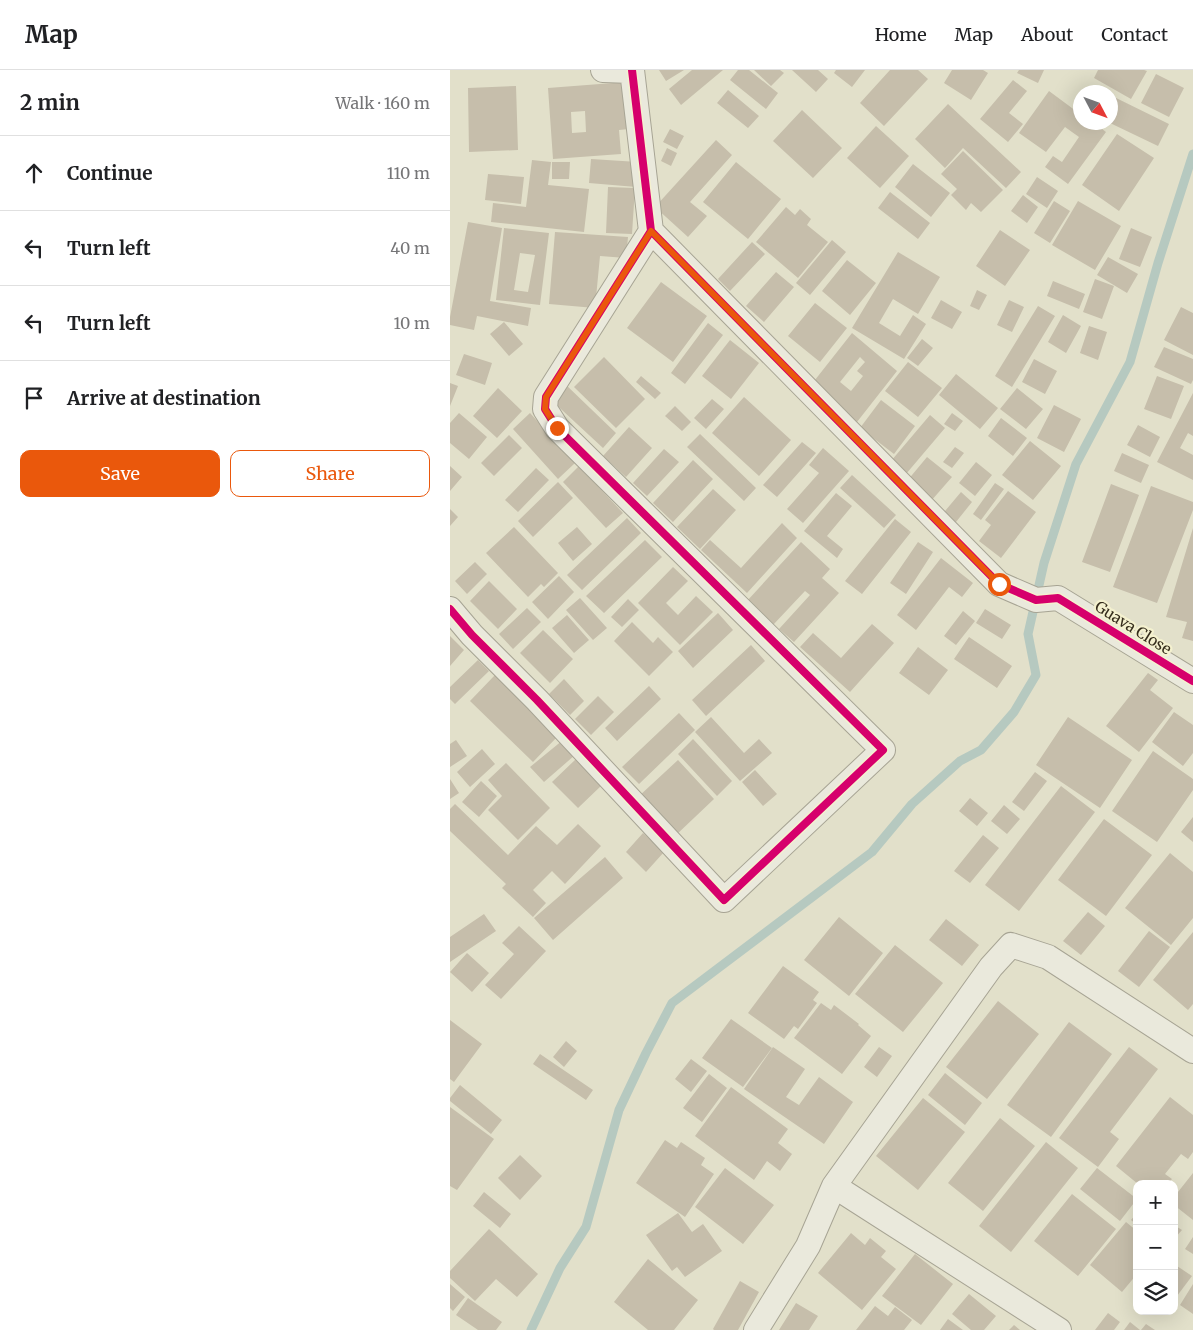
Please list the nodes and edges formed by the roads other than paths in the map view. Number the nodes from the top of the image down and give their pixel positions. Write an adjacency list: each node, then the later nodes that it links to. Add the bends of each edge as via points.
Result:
1 (603, 70): 2 (street)
2 (632, 70): 3 (street)
3 (651, 231): 4 (street, via 546,397 545,409 557,428 883,750 724,900); 5 (street, Guava Close, via 999,584 1036,600 1058,598)
4 (450, 609)
5 (1193, 681)
6 (1193, 1051): 7 (street, via 1048,957 1010,945)
7 (834, 1186): 8 (street, via 808,1246); 9 (street)
8 (756, 1330)
9 (1059, 1330)

